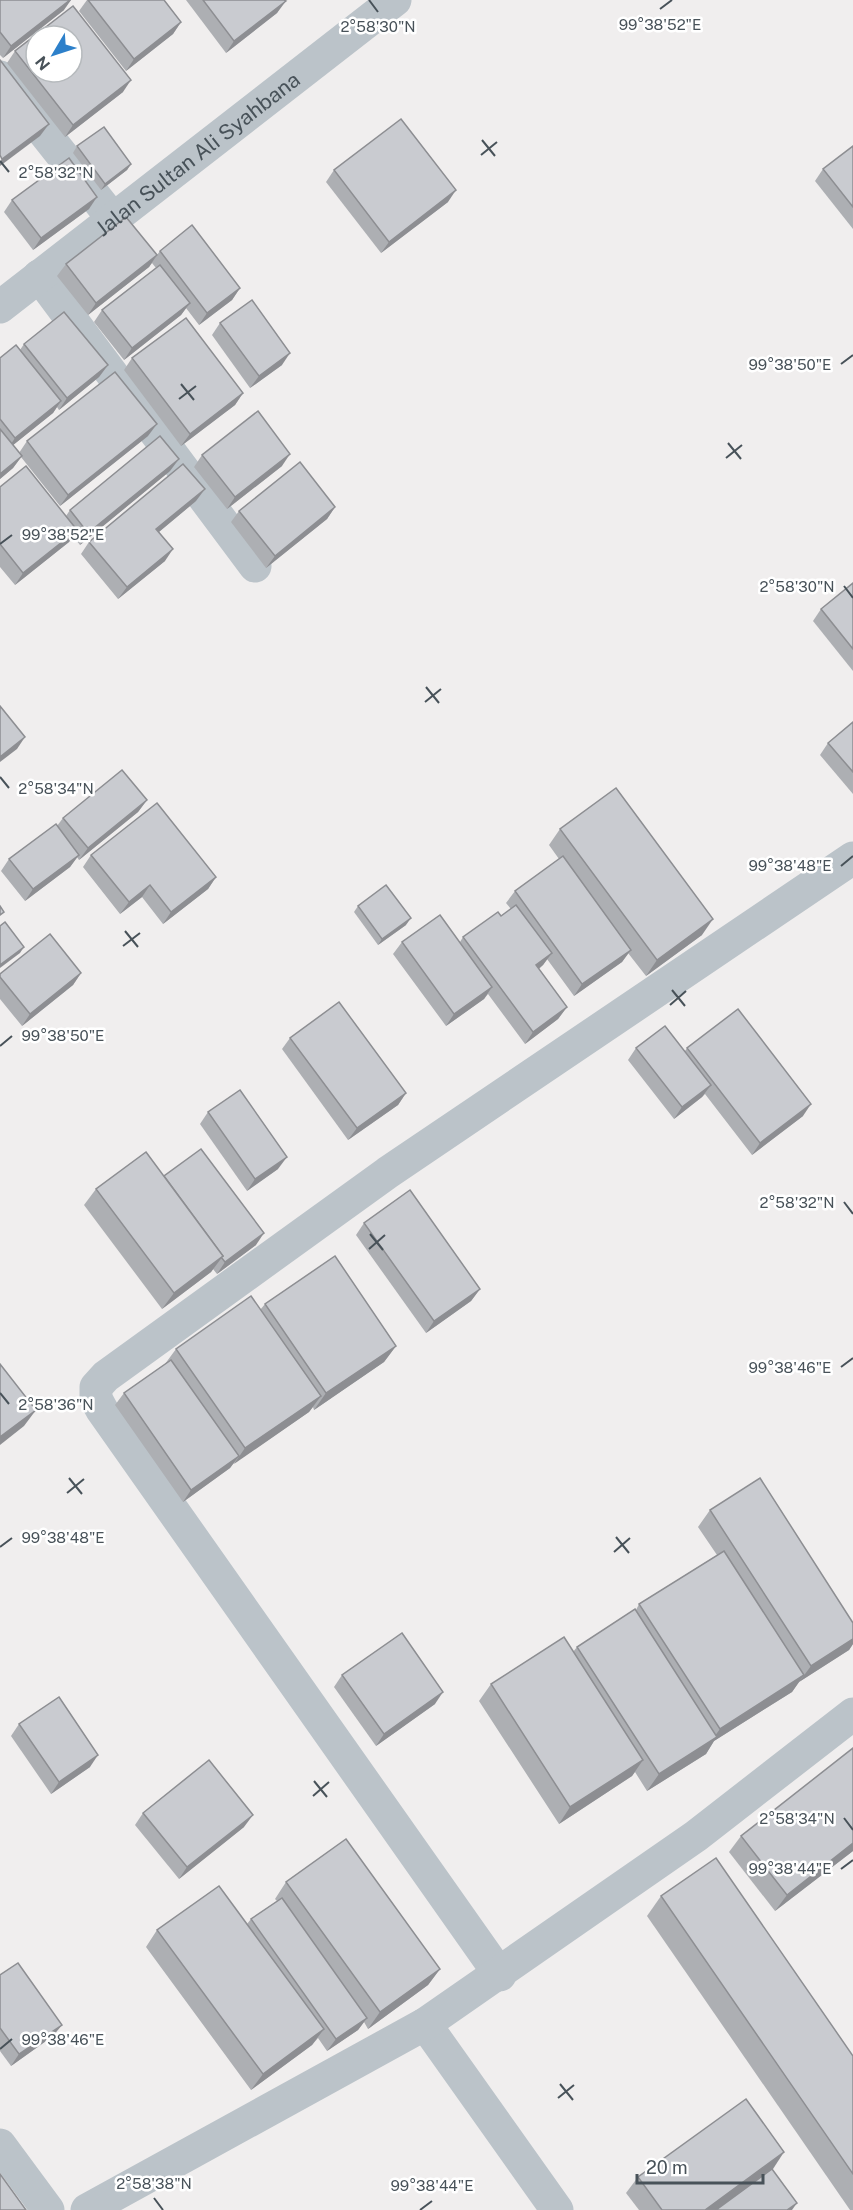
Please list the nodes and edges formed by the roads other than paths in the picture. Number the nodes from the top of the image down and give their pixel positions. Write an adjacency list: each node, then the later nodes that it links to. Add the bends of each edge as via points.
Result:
1 (395, 0): 3 (street, Jalan Sultan Ali Syahbana)
2 (0, 77): 3 (street)
3 (113, 219): 4 (street, Jalan Sultan Ali Syahbana)
4 (39, 276): 5 (street, Jalan Sultan Ali Syahbana); 6 (street)
5 (0, 308)
6 (255, 566)
7 (853, 858): 9 (street, via 387,1173 96,1387 96,1399 102,1410)
8 (853, 1714): 9 (street, via 696,1836)
9 (500, 1975): 10 (street)
10 (426, 2024): 13 (street); 14 (street)
11 (0, 2145): 12 (street)
12 (48, 2210)
13 (87, 2210)
14 (557, 2210)

